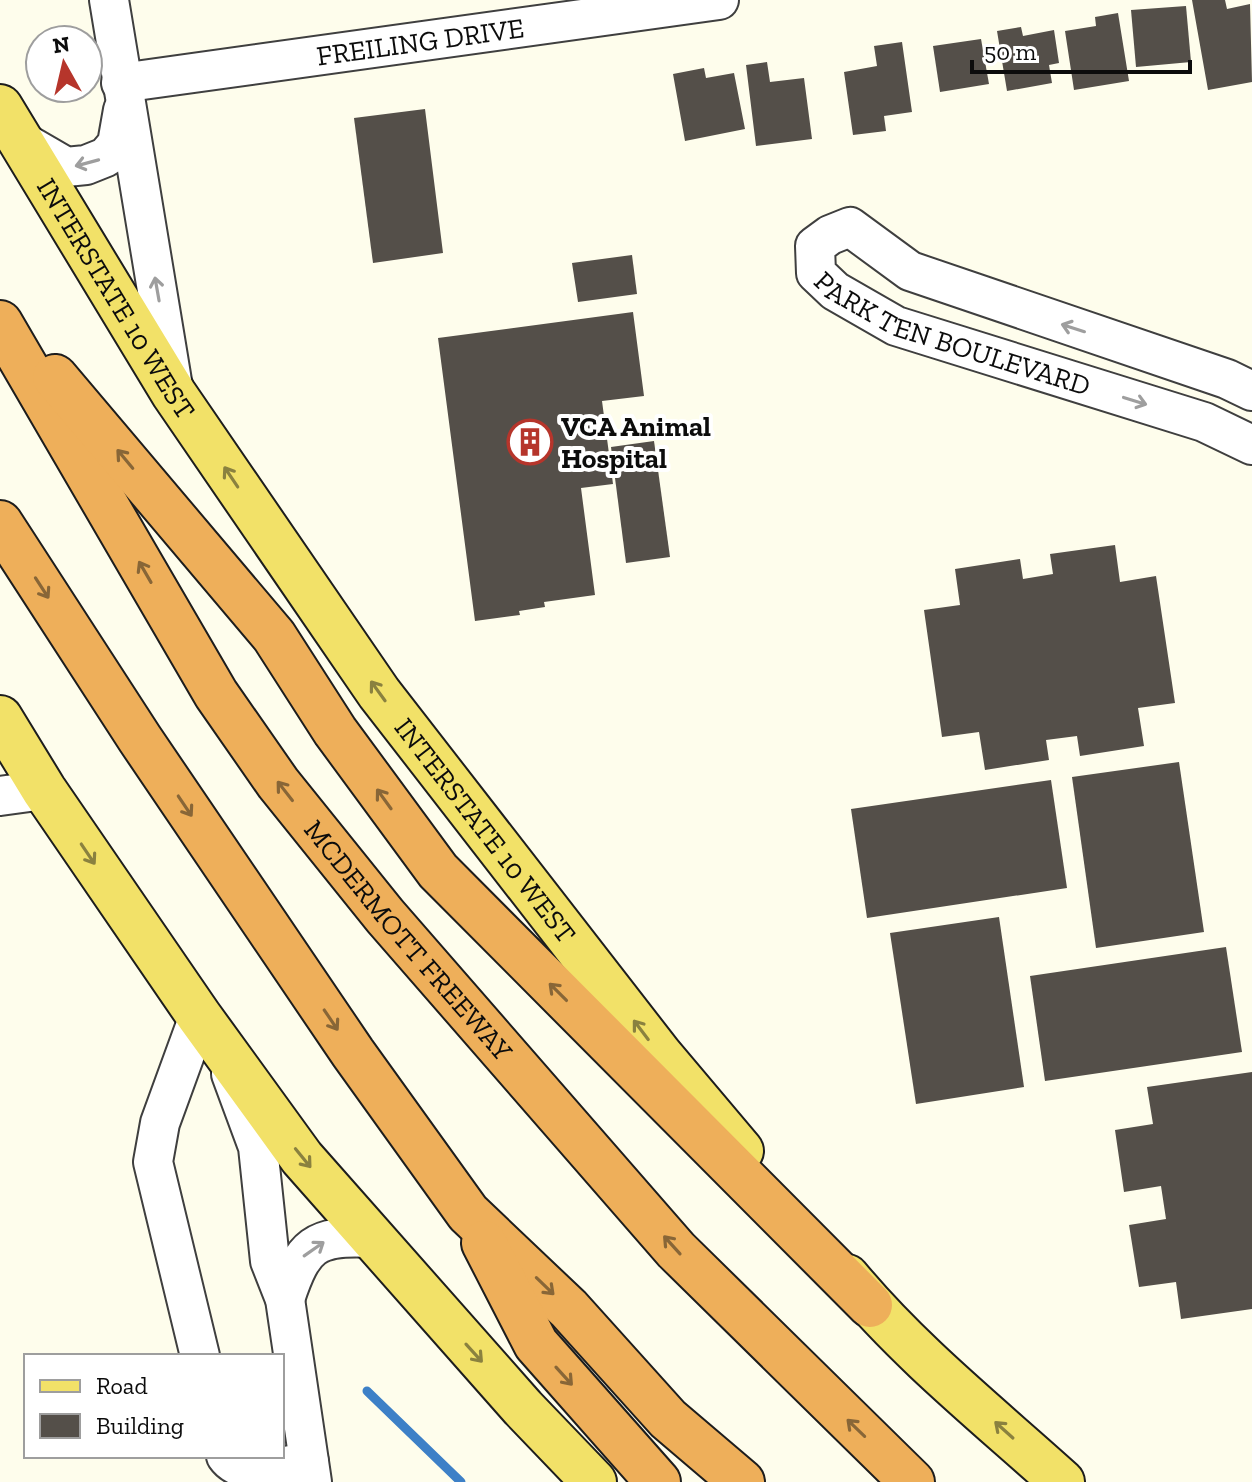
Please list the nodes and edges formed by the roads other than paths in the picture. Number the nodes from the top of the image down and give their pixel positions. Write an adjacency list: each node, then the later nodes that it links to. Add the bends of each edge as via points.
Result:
1 (109, 0): 3 (street)
2 (719, 0): 3 (street, FREILING DRIVE)
3 (123, 93): 4 (street, one-way to 4, via 117,144 106,157 86,165 66,167); 8 (street, one-way to 3)
4 (8, 123): 8 (main road, INTERSTATE 10 WEST)
5 (0, 312): 18 (highway, one-way to 5, via 438,871 335,731 274,636)
6 (0, 323): 25 (highway, MCDERMOTT FREEWAY, one-way to 6, via 676,1250 385,916 278,783 216,694)
7 (1252, 391): 9 (street, PARK TEN BOULEVARD, one-way to 9, via 910,271 850,227 815,246 816,273 835,291 896,326 1204,422)
8 (174, 394): 18 (main road, INTERSTATE 10 WEST, one-way to 8, via 660,1055 379,693)
9 (1252, 445)
10 (0, 523): 15 (highway, one-way to 15, via 156,764)
11 (0, 718): 12 (main road)
12 (44, 790): 13 (street); 14 (main road, one-way to 14)
13 (0, 796)
14 (211, 1033): 16 (main road, one-way to 16, via 302,1158); 17 (street, via 258,1147 270,1261); 19 (street, via 160,1123 153,1162)
15 (468, 1213): 23 (highway, one-way to 23, via 536,1344); 24 (highway, one-way to 24, via 569,1309 668,1419)
16 (371, 1238): 17 (street, one-way to 16, via 297,1262 319,1243 338,1236); 22 (main road, one-way to 22)
17 (285, 1299): 21 (street)
18 (870, 1305): 26 (main road, INTERSTATE 10 WEST, one-way to 18)
19 (200, 1354)
20 (228, 1458): 21 (street, via 236,1467)
21 (310, 1472)
22 (594, 1482)
23 (658, 1482)
24 (742, 1482)
25 (912, 1482)
26 (1062, 1482)

